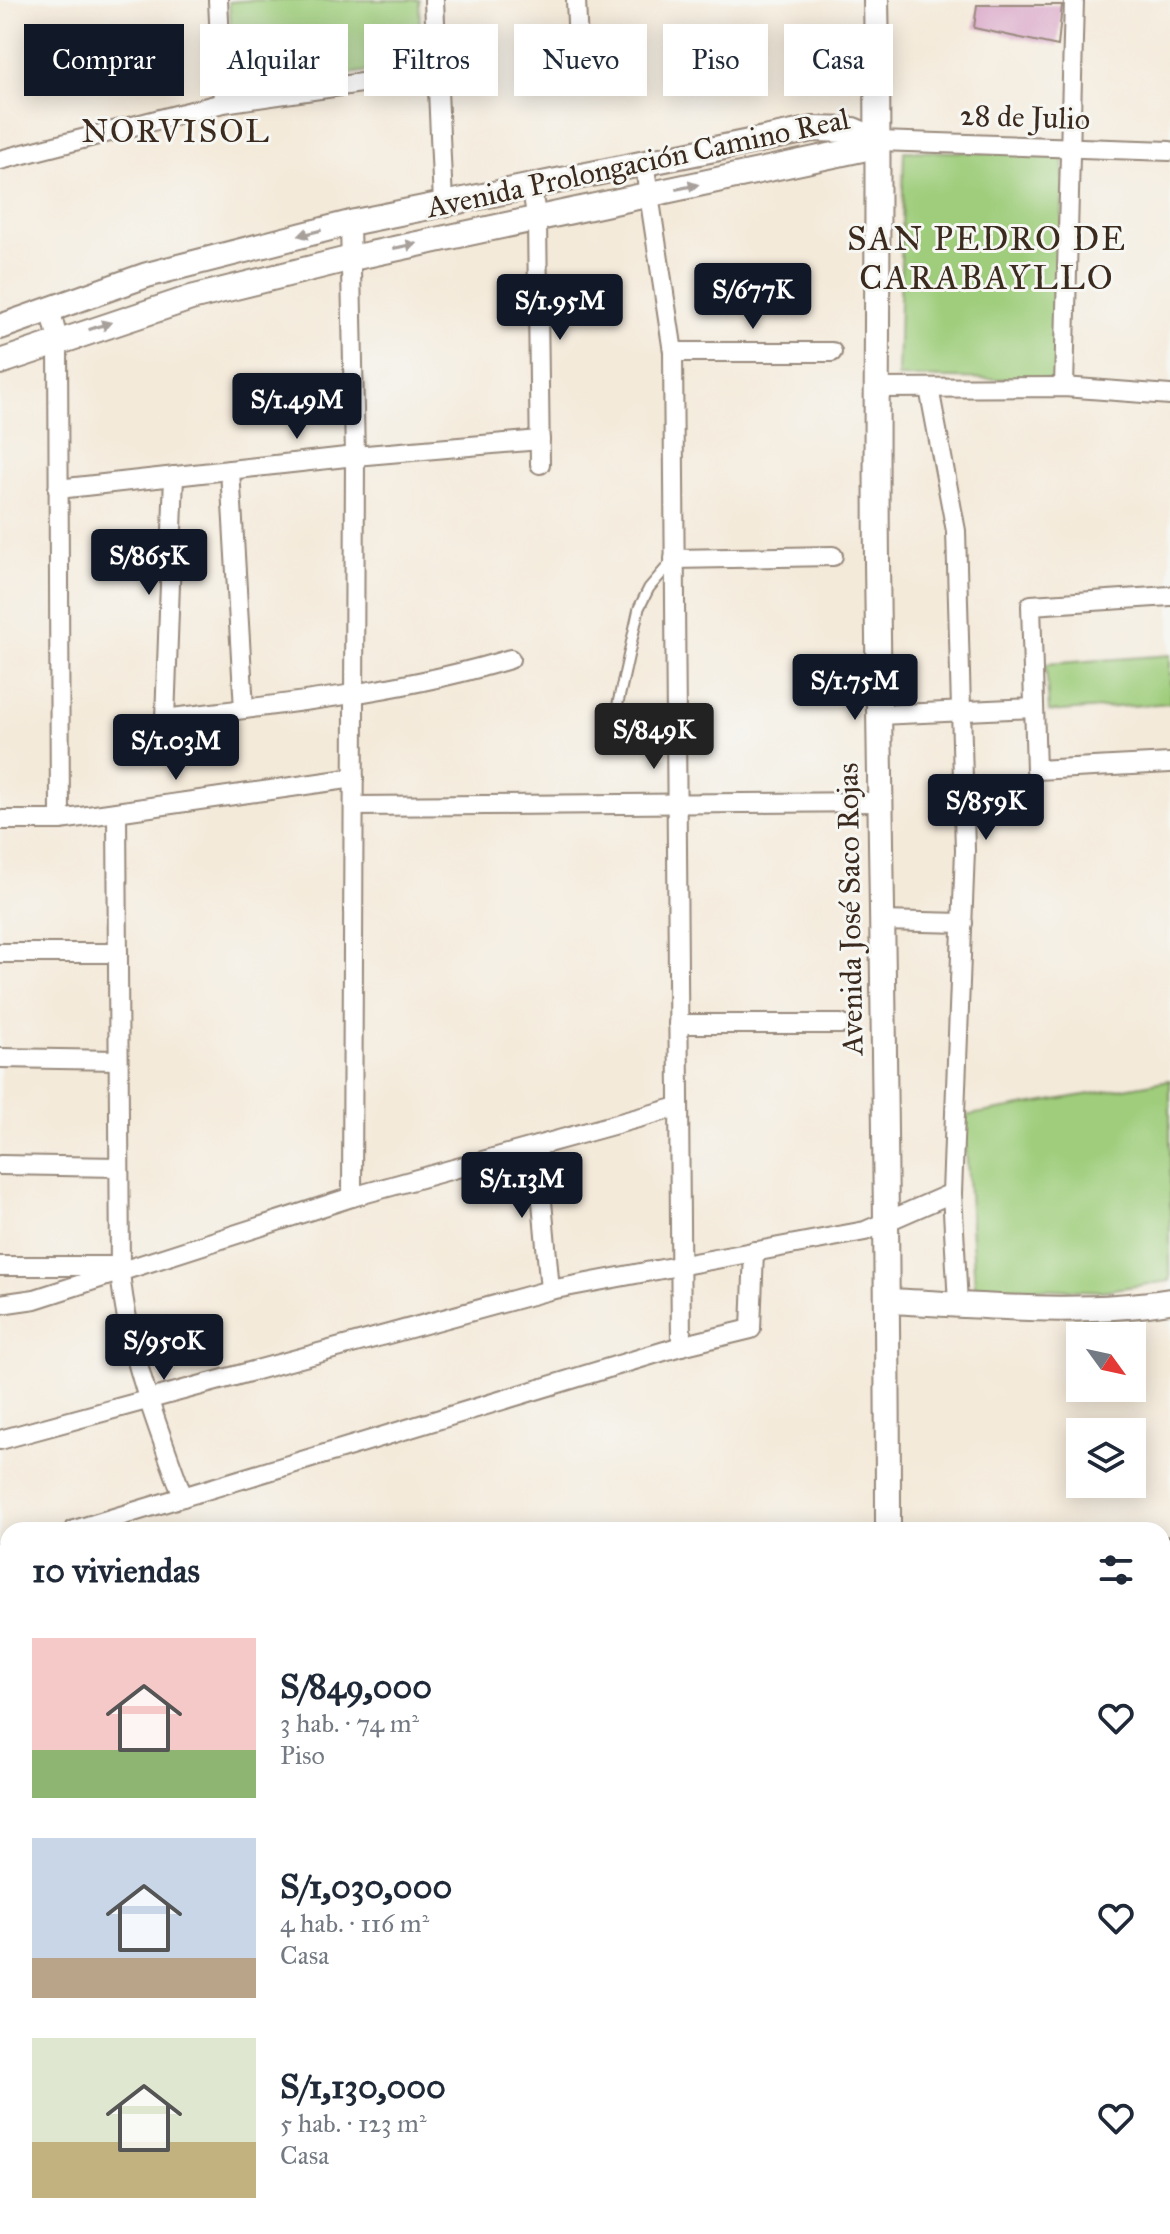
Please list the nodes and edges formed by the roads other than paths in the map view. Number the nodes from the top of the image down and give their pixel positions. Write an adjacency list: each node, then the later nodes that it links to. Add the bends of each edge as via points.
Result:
1 (218, 0): 10 (street)
2 (434, 0): 6 (street)
3 (576, 0): 7 (street)
4 (876, 0): 11 (main road, Avenida José Saco Rojas)
5 (1074, 0): 12 (street)
6 (435, 24)
7 (577, 24)
8 (364, 83): 10 (street)
9 (438, 96): 18 (street)
10 (223, 103): 14 (street)
11 (879, 141): 12 (street, 28 de Julio); 15 (main road, Avenida Prolongación Camino Real, via 826,127); 17 (main road, Avenida Prolongación Camino Real, one-way to 11); 29 (main road, Avenida José Saco Rojas)
12 (1070, 146): 13 (street, 28 de Julio); 28 (street)
13 (1170, 151)
14 (0, 160)
15 (644, 162): 16 (main road, Avenida Prolongación Camino Real); 17 (street)
16 (531, 185): 18 (main road, Avenida Prolongación Camino Real); 19 (street)
17 (650, 195): 19 (main road, Avenida Prolongación Camino Real); 25 (street)
18 (443, 203): 20 (main road, Avenida Prolongación Camino Real)
19 (537, 220): 21 (main road, Avenida Prolongación Camino Real, one-way to 19); 32 (street)
20 (350, 223): 21 (street); 22 (main road, Avenida Prolongación Camino Real, one-way to 22, via 147,275)
21 (352, 258): 24 (main road, Avenida Prolongación Camino Real, one-way to 21, via 191,298); 33 (street)
22 (50, 308): 23 (main road, Avenida Prolongación Camino Real); 24 (street)
23 (0, 327)
24 (58, 340): 27 (main road, Avenida Prolongación Camino Real); 37 (street)
25 (673, 352): 26 (street); 39 (street)
26 (832, 352)
27 (0, 362)
28 (1064, 387): 30 (street); 31 (street)
29 (878, 388): 30 (street); 47 (main road, Avenida José Saco Rojas)
30 (929, 388): 46 (street, via 956,531)
31 (1170, 395)
32 (540, 440): 33 (street); 34 (street)
33 (355, 456): 35 (street); 42 (street)
34 (540, 464)
35 (230, 470): 36 (street); 45 (street)
36 (174, 476): 37 (street); 45 (street, via 165,719)
37 (58, 489): 55 (street)
38 (833, 556): 39 (street)
39 (674, 559): 43 (lane, via 639,608); 51 (street)
40 (1170, 596): 44 (street, via 1031,605)
41 (510, 659): 42 (street)
42 (354, 695): 45 (street); 49 (street)
43 (618, 703)
44 (1034, 708): 46 (street); 48 (street, via 1036,770)
45 (244, 709)
46 (961, 711): 47 (street); 57 (street)
47 (879, 715): 50 (main road, Avenida José Saco Rojas)
48 (1170, 763)
49 (354, 778): 52 (street); 53 (street)
50 (881, 802): 51 (street); 56 (main road, Avenida José Saco Rojas)
51 (676, 805): 52 (street); 60 (street)
52 (354, 806): 69 (street)
53 (117, 812): 55 (street); 59 (street)
54 (0, 820): 55 (street)
55 (60, 820)
56 (882, 921): 57 (street); 70 (main road, Avenida José Saco Rojas)
57 (963, 923): 68 (street)
58 (0, 953): 59 (street)
59 (118, 953): 63 (street)
60 (678, 1024): 61 (street); 64 (street)
61 (841, 1024)
62 (0, 1058): 63 (street)
63 (118, 1060): 67 (street)
64 (678, 1107): 65 (street); 72 (street)
65 (537, 1146): 69 (street); 75 (street)
66 (0, 1165): 67 (street)
67 (119, 1167): 74 (street)
68 (952, 1193): 70 (street); 79 (street)
69 (352, 1197): 74 (street)
70 (888, 1220): 71 (street, via 865,1231); 76 (main road, Avenida José Saco Rojas)
71 (754, 1251): 72 (street); 80 (street, via 751,1329)
72 (680, 1265): 75 (street); 80 (street)
73 (0, 1266): 74 (street)
74 (120, 1269): 78 (street, via 35,1299); 81 (street, via 125,1319)
75 (550, 1290): 81 (street)
76 (888, 1301): 79 (main road); 85 (main road, Avenida José Saco Rojas)
77 (1170, 1301): 79 (main road, via 1137,1306)
78 (0, 1304)
79 (958, 1304)
80 (681, 1346): 83 (street)
81 (147, 1398): 82 (street); 83 (street)
82 (0, 1440)
83 (183, 1497): 84 (street)
84 (100, 1522)
85 (888, 1522)

